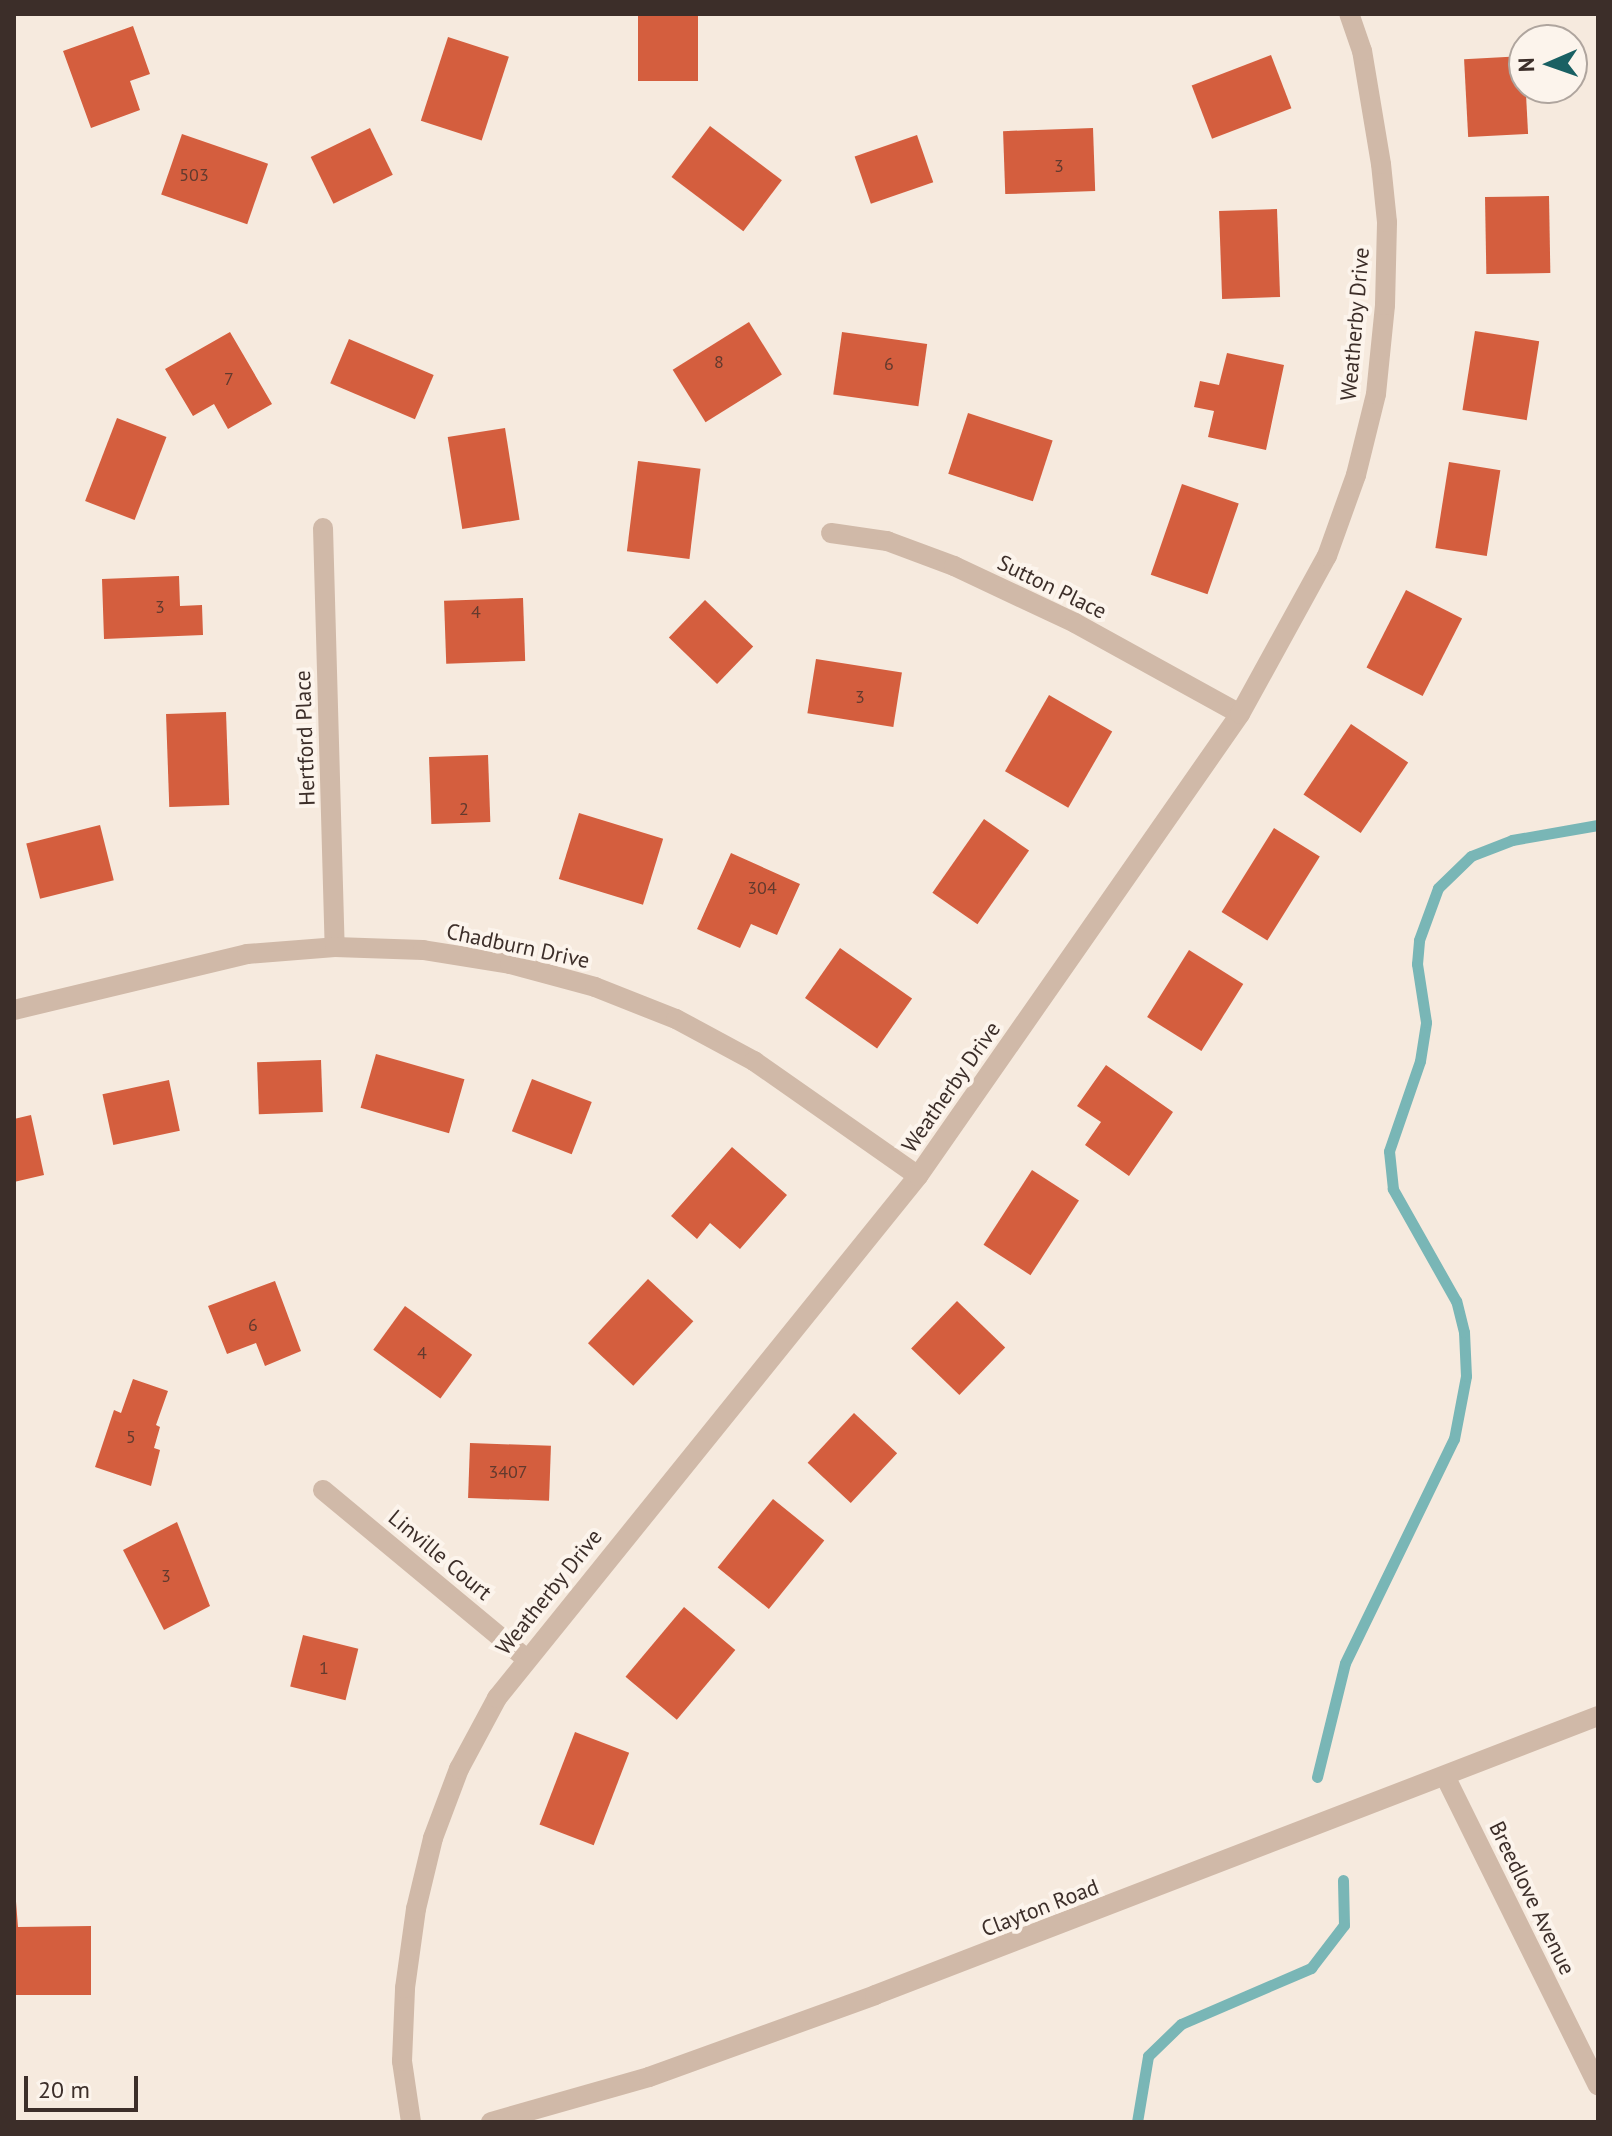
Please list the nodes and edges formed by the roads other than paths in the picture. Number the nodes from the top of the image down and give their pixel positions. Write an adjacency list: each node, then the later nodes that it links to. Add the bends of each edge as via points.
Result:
1 (1349, 14): 4 (street, Weatherby Drive, via 1362,51 1387,222 1376,394 1356,475 1327,556)
2 (323, 528): 5 (street, Hertford Place)
3 (831, 533): 4 (street, Sutton Place, via 887,541 954,566 1075,623)
4 (1240, 714): 7 (street, Weatherby Drive)
5 (335, 947): 6 (street, Chadburn Drive, via 247,954); 7 (street, Chadburn Drive, via 467,957 595,987 676,1019 754,1061)
6 (14, 1010)
7 (918, 1176): 9 (street, Weatherby Drive)
8 (323, 1490): 9 (street, Linville Court)
9 (525, 1658): 13 (street, Weatherby Drive, via 459,1769 433,1838 405,1988 402,2061)
10 (1598, 1716): 11 (street, Clayton Road)
11 (1445, 1776): 12 (street, Breedlove Avenue); 14 (street, Clayton Road, via 747,2042 595,2094)
12 (1598, 2085)
13 (411, 2122)
14 (491, 2122)

